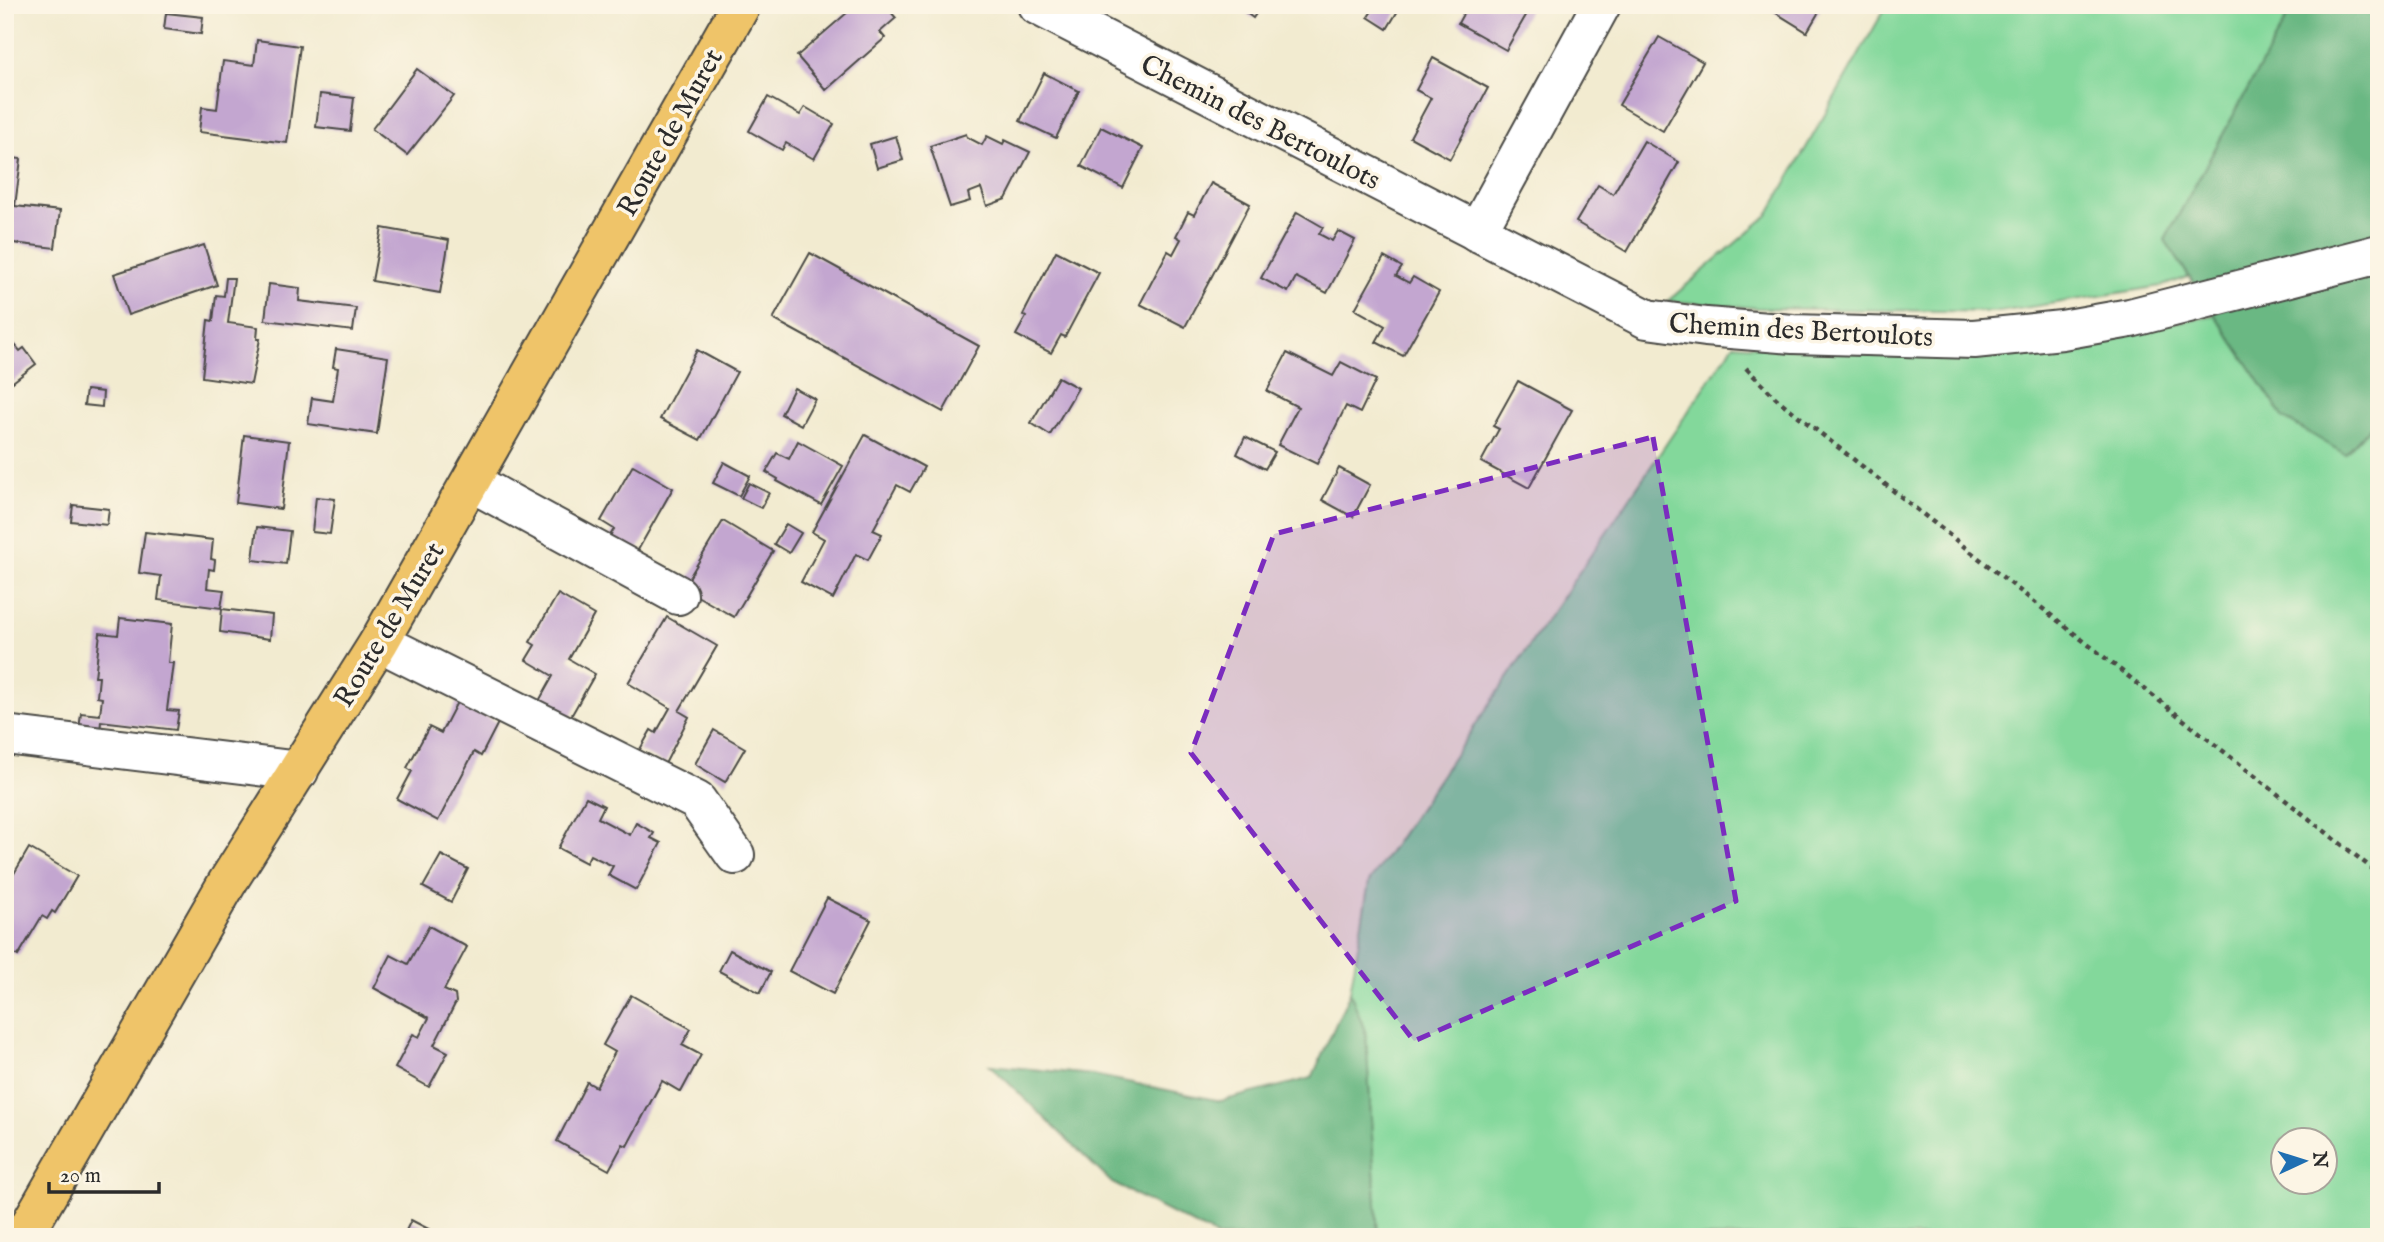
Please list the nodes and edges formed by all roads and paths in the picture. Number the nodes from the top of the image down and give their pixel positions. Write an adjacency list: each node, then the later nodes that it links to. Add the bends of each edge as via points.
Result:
1 (741, 5): 7 (main road, Route de Muret)
2 (1037, 5): 4 (street, Chemin des Bertoulots)
3 (1601, 5): 4 (street)
4 (1477, 232): 6 (street, Chemin des Bertoulots, via 1647,319)
5 (2379, 254): 6 (street, Chemin des Bertoulots, via 2130,318 2062,330 1974,339)
6 (1706, 327): 13 (path, via 1777,399)
7 (471, 482): 8 (street); 9 (main road, Route de Muret)
8 (678, 595)
9 (379, 642): 11 (main road, Route de Muret); 12 (street, via 696,801)
10 (5, 735): 11 (street)
11 (299, 771): 14 (main road, Route de Muret, via 227,883)
12 (734, 855)
13 (2379, 874)
14 (23, 1237)

